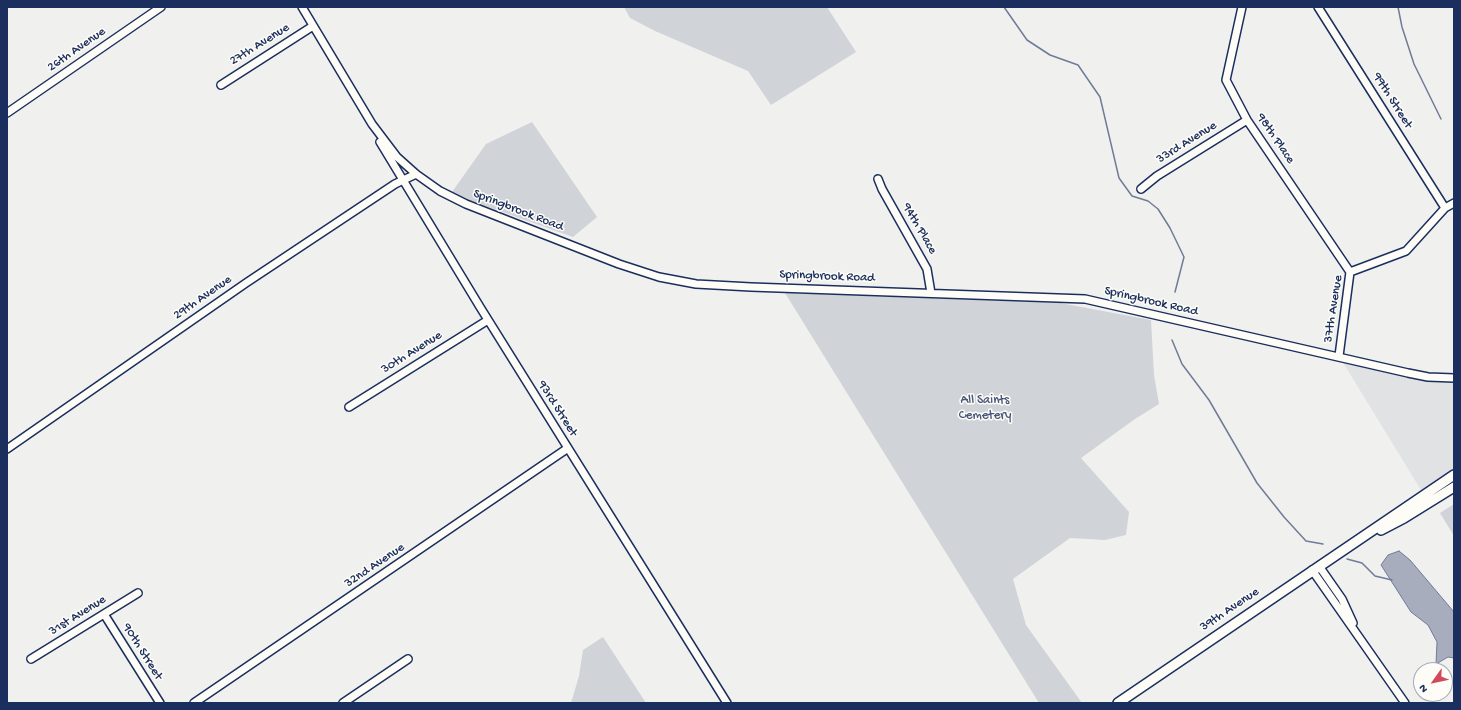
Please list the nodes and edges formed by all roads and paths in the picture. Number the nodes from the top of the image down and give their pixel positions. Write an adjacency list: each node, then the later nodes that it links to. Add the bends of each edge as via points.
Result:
1 (161, 7): 7 (street, 26th Avenue)
2 (302, 7): 5 (street, Springbrook Road)
3 (1242, 7): 8 (street, 98th Place, via 1226,80)
4 (1318, 7): 15 (street, 99th Street)
5 (313, 26): 6 (street, 27th Avenue); 9 (street, Springbrook Road)
6 (220, 85)
7 (7, 113)
8 (1247, 120): 13 (street, 33rd Avenue, via 1157,176); 16 (street, 98th Place)
9 (372, 124): 10 (street, Springbrook Road, via 397,157); 12 (street, 93rd Street)
10 (416, 174): 12 (street, 29th Avenue); 17 (street, Springbrook Road, via 440,191 466,204 618,264 675,281 744,287)
11 (878, 179): 17 (street, 94th Place, via 928,269)
12 (403, 181): 18 (street, 93rd Street); 23 (street, 29th Avenue, via 233,291)
13 (1141, 189)
14 (1454, 203): 15 (street, 37th Avenue)
15 (1445, 208): 16 (street, 37th Avenue, via 1406,251)
16 (1350, 272): 19 (street, 37th Avenue)
17 (931, 293): 19 (street, Springbrook Road, via 1085,299)
18 (488, 320): 21 (street, 30th Avenue); 22 (street, 93rd Street)
19 (1339, 356): 20 (street, Springbrook Road, via 1428,377)
20 (1454, 378)
21 (349, 407)
22 (568, 448): 33 (street, 32nd Avenue); 35 (street, 93rd Street)
23 (7, 449)
24 (1454, 475): 26 (main road, 39th Avenue)
25 (1454, 487): 26 (main road, 39th Avenue, via 1404,518)
26 (1357, 540): 27 (main road, 39th Avenue)
27 (1315, 568): 36 (main road, 39th Avenue); 37 (street)
28 (138, 593): 29 (street, 31st Avenue)
29 (104, 614): 30 (street, 31st Avenue); 32 (street, 90th Street)
30 (31, 659)
31 (408, 659): 34 (street)
32 (160, 703)
33 (194, 703)
34 (343, 703)
35 (727, 703)
36 (1118, 703)
37 (1404, 703)

